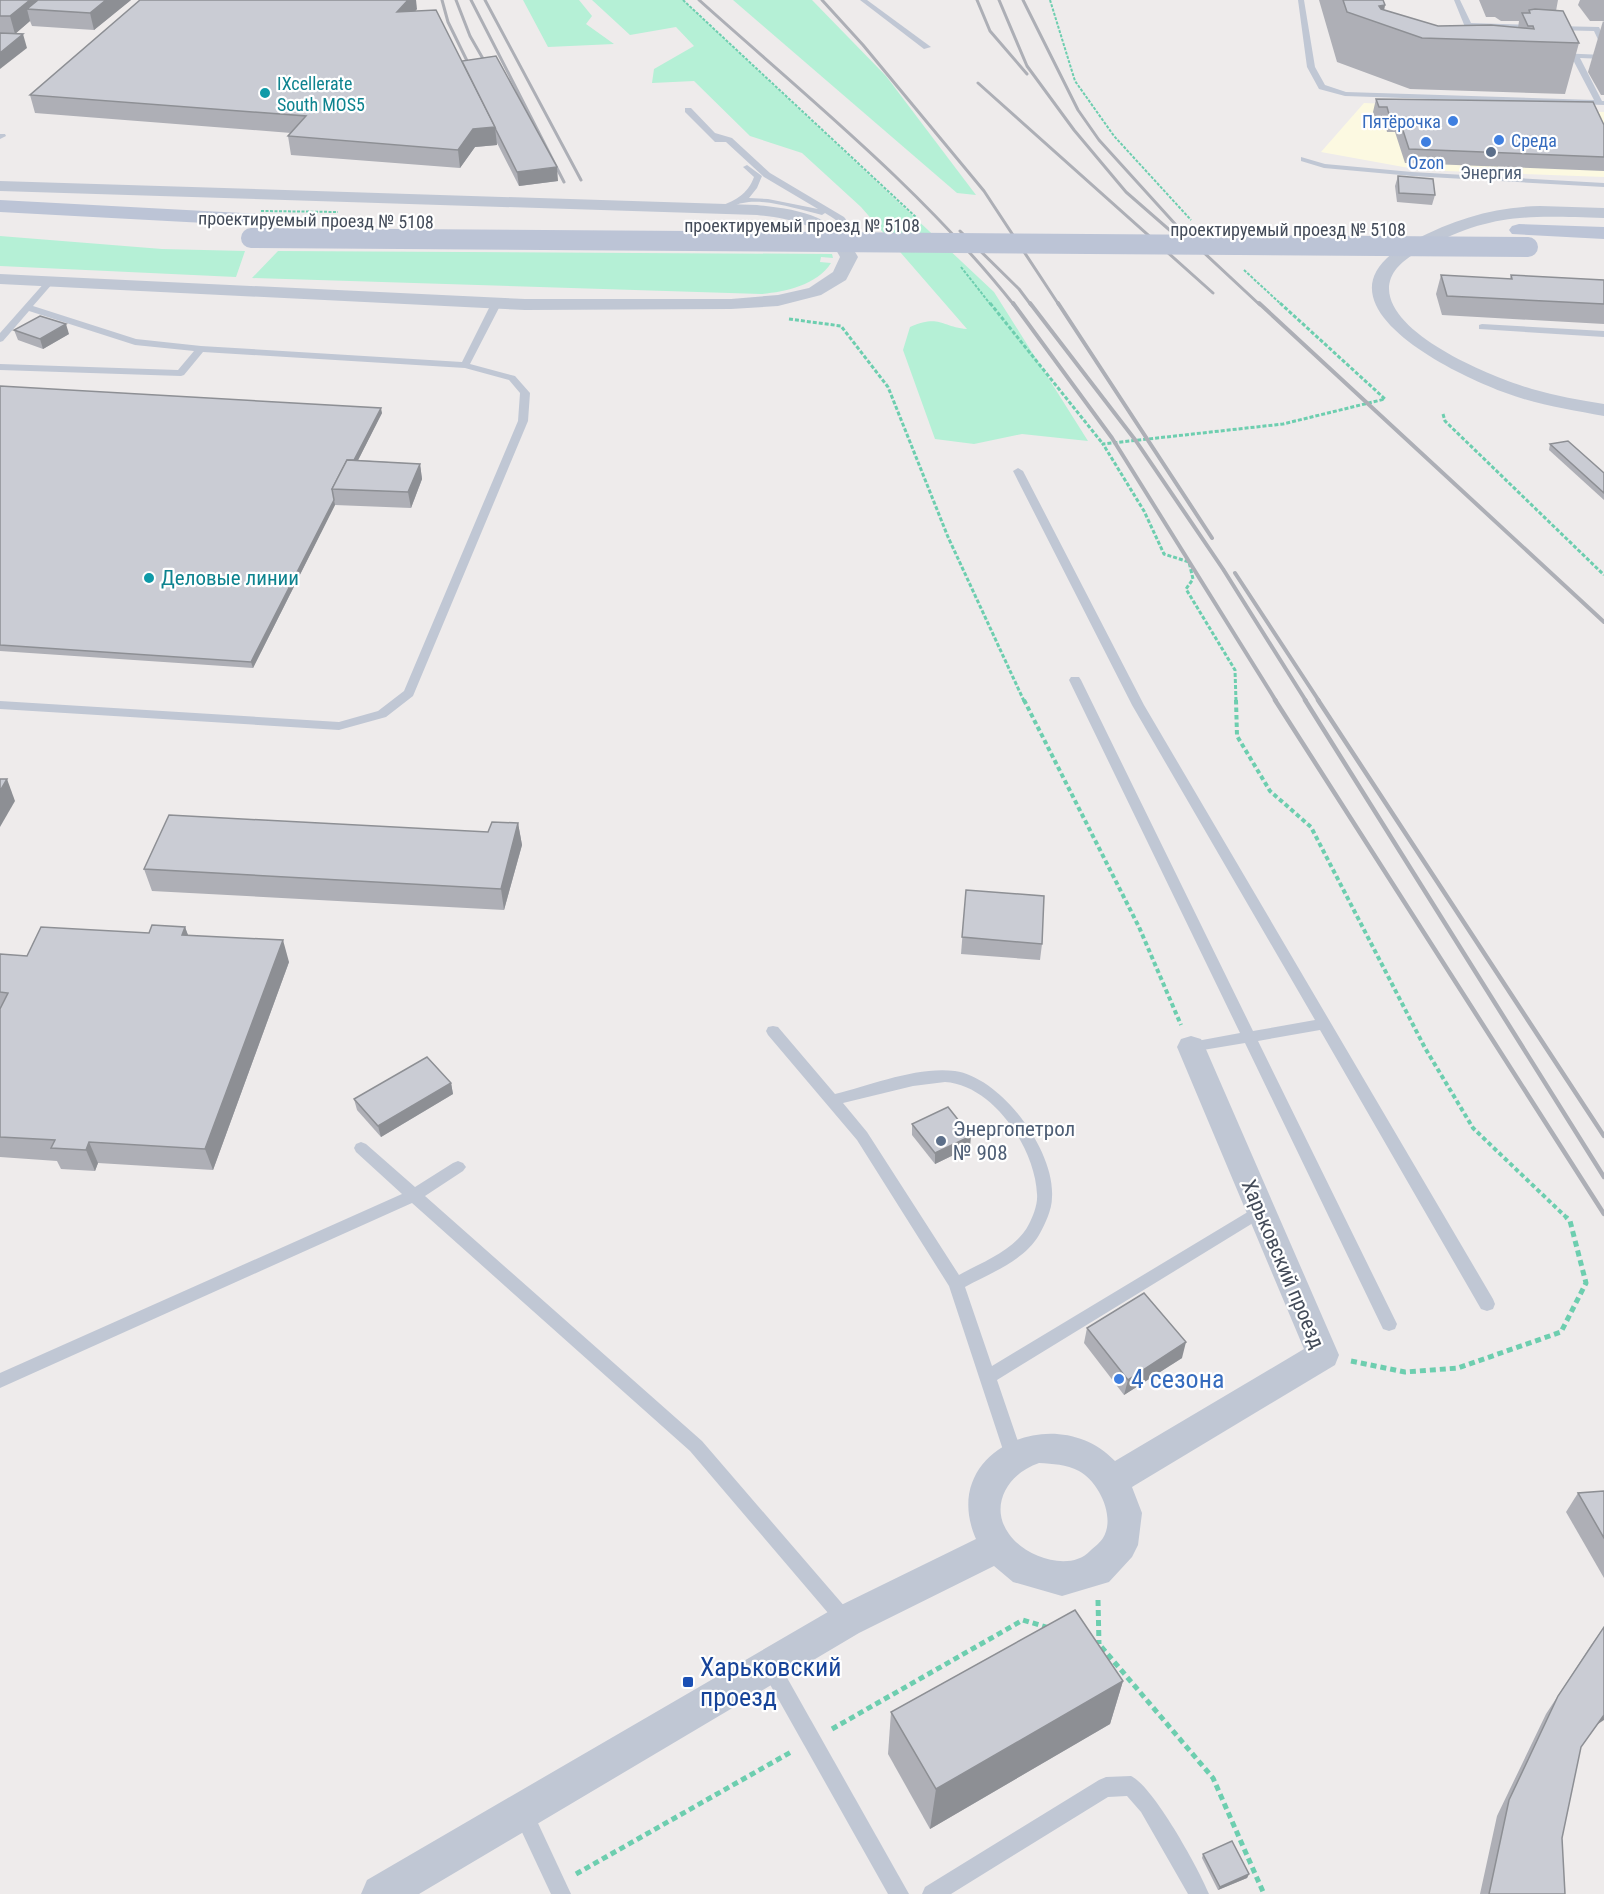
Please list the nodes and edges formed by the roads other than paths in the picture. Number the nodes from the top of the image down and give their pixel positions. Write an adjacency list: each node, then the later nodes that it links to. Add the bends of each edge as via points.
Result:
1 (863, 0): 5 (lane)
2 (1301, 0): 9 (lane, via 1311,68 1322,87 1345,94)
3 (1457, 0): 4 (lane, via 1467,25 1596,29)
4 (1604, 44)
5 (927, 47)
6 (1553, 55): 7 (lane)
7 (1575, 56): 8 (lane); 9 (lane)
8 (1604, 57)
9 (1602, 103)
10 (688, 110): 11 (lane)
11 (711, 134): 15 (lane, via 758,176 755,186); 19 (lane, via 729,140 767,175)
12 (1304, 159): 13 (lane, via 1324,166 1412,174)
13 (1604, 185)
14 (5, 186): 17 (street)
15 (742, 200): 17 (lane); 19 (lane, via 809,207)
16 (0, 206): 22 (main road, проектируемый проезд № 5108, via 166,217)
17 (720, 209): 27 (street, via 775,212 815,222 836,234)
18 (1604, 213): 38 (street, via 1520,212 1477,219 1405,252 1385,271 1380,291 1389,314 1404,331 1455,363 1516,391)
19 (841, 219): 27 (lane, via 853,238)
20 (0, 226): 21 (main road)
21 (24, 228)
22 (255, 229): 23 (main road, проектируемый проезд № 5108); 25 (main road, проектируемый проезд № 5108, bridge)
23 (101, 233)
24 (1604, 233): 25 (main road, проектируемый проезд № 5108)
25 (1524, 239): 26 (main road, проектируемый проезд № 5108)
26 (1604, 249)
27 (849, 256): 30 (street, via 843,273 822,288 777,301 631,306)
28 (0, 281): 29 (street)
29 (49, 283): 30 (street); 31 (lane)
30 (496, 304): 36 (lane)
31 (29, 308): 34 (lane); 35 (lane, via 135,342)
32 (1482, 327): 33 (lane)
33 (1604, 334)
34 (0, 339)
35 (201, 349): 36 (lane); 37 (lane, via 181,373)
36 (465, 365): 41 (lane, via 512,378 525,393 524,421 409,693 382,714 339,726)
37 (0, 367)
38 (1604, 410)
39 (1018, 471): 42 (lane, via 1138,705)
40 (1075, 680): 44 (lane)
41 (0, 705)
42 (1324, 1024): 44 (lane); 52 (lane)
43 (773, 1031): 46 (lane)
44 (1248, 1037): 45 (lane); 53 (lane)
45 (1191, 1047): 50 (street, Харьковский проезд)
46 (832, 1100): 51 (lane, via 862,1136); 51 (lane, via 921,1080 956,1077 979,1085 996,1098 1017,1124 1036,1160 1046,1196 1039,1215 1031,1234 1005,1256)
47 (361, 1148): 49 (lane)
48 (458, 1167): 49 (lane)
49 (415, 1195): 55 (lane); 59 (lane, via 696,1446)
50 (1261, 1211): 54 (lane); 57 (street, Харьковский проезд, via 1323,1355)
51 (956, 1284): 54 (lane)
52 (1487, 1304)
53 (1389, 1324)
54 (987, 1377): 56 (lane)
55 (0, 1381)
56 (1014, 1456): 57 (street, via 1039,1448 1067,1450 1093,1461); 58 (street, via 995,1473 984,1496 986,1522)
57 (1112, 1480): 58 (street, via 1125,1513 1120,1545 1096,1570 1062,1579 1053,1577 1026,1570)
58 (997, 1547): 59 (street)
59 (846, 1621): 60 (street)
60 (770, 1666): 61 (street); 64 (lane)
61 (522, 1811): 62 (street); 63 (lane)
62 (381, 1894)
63 (561, 1894)
64 (899, 1894)
65 (932, 1894): 66 (lane, via 1106,1786 1131,1786 1148,1805)
66 (1199, 1894)

